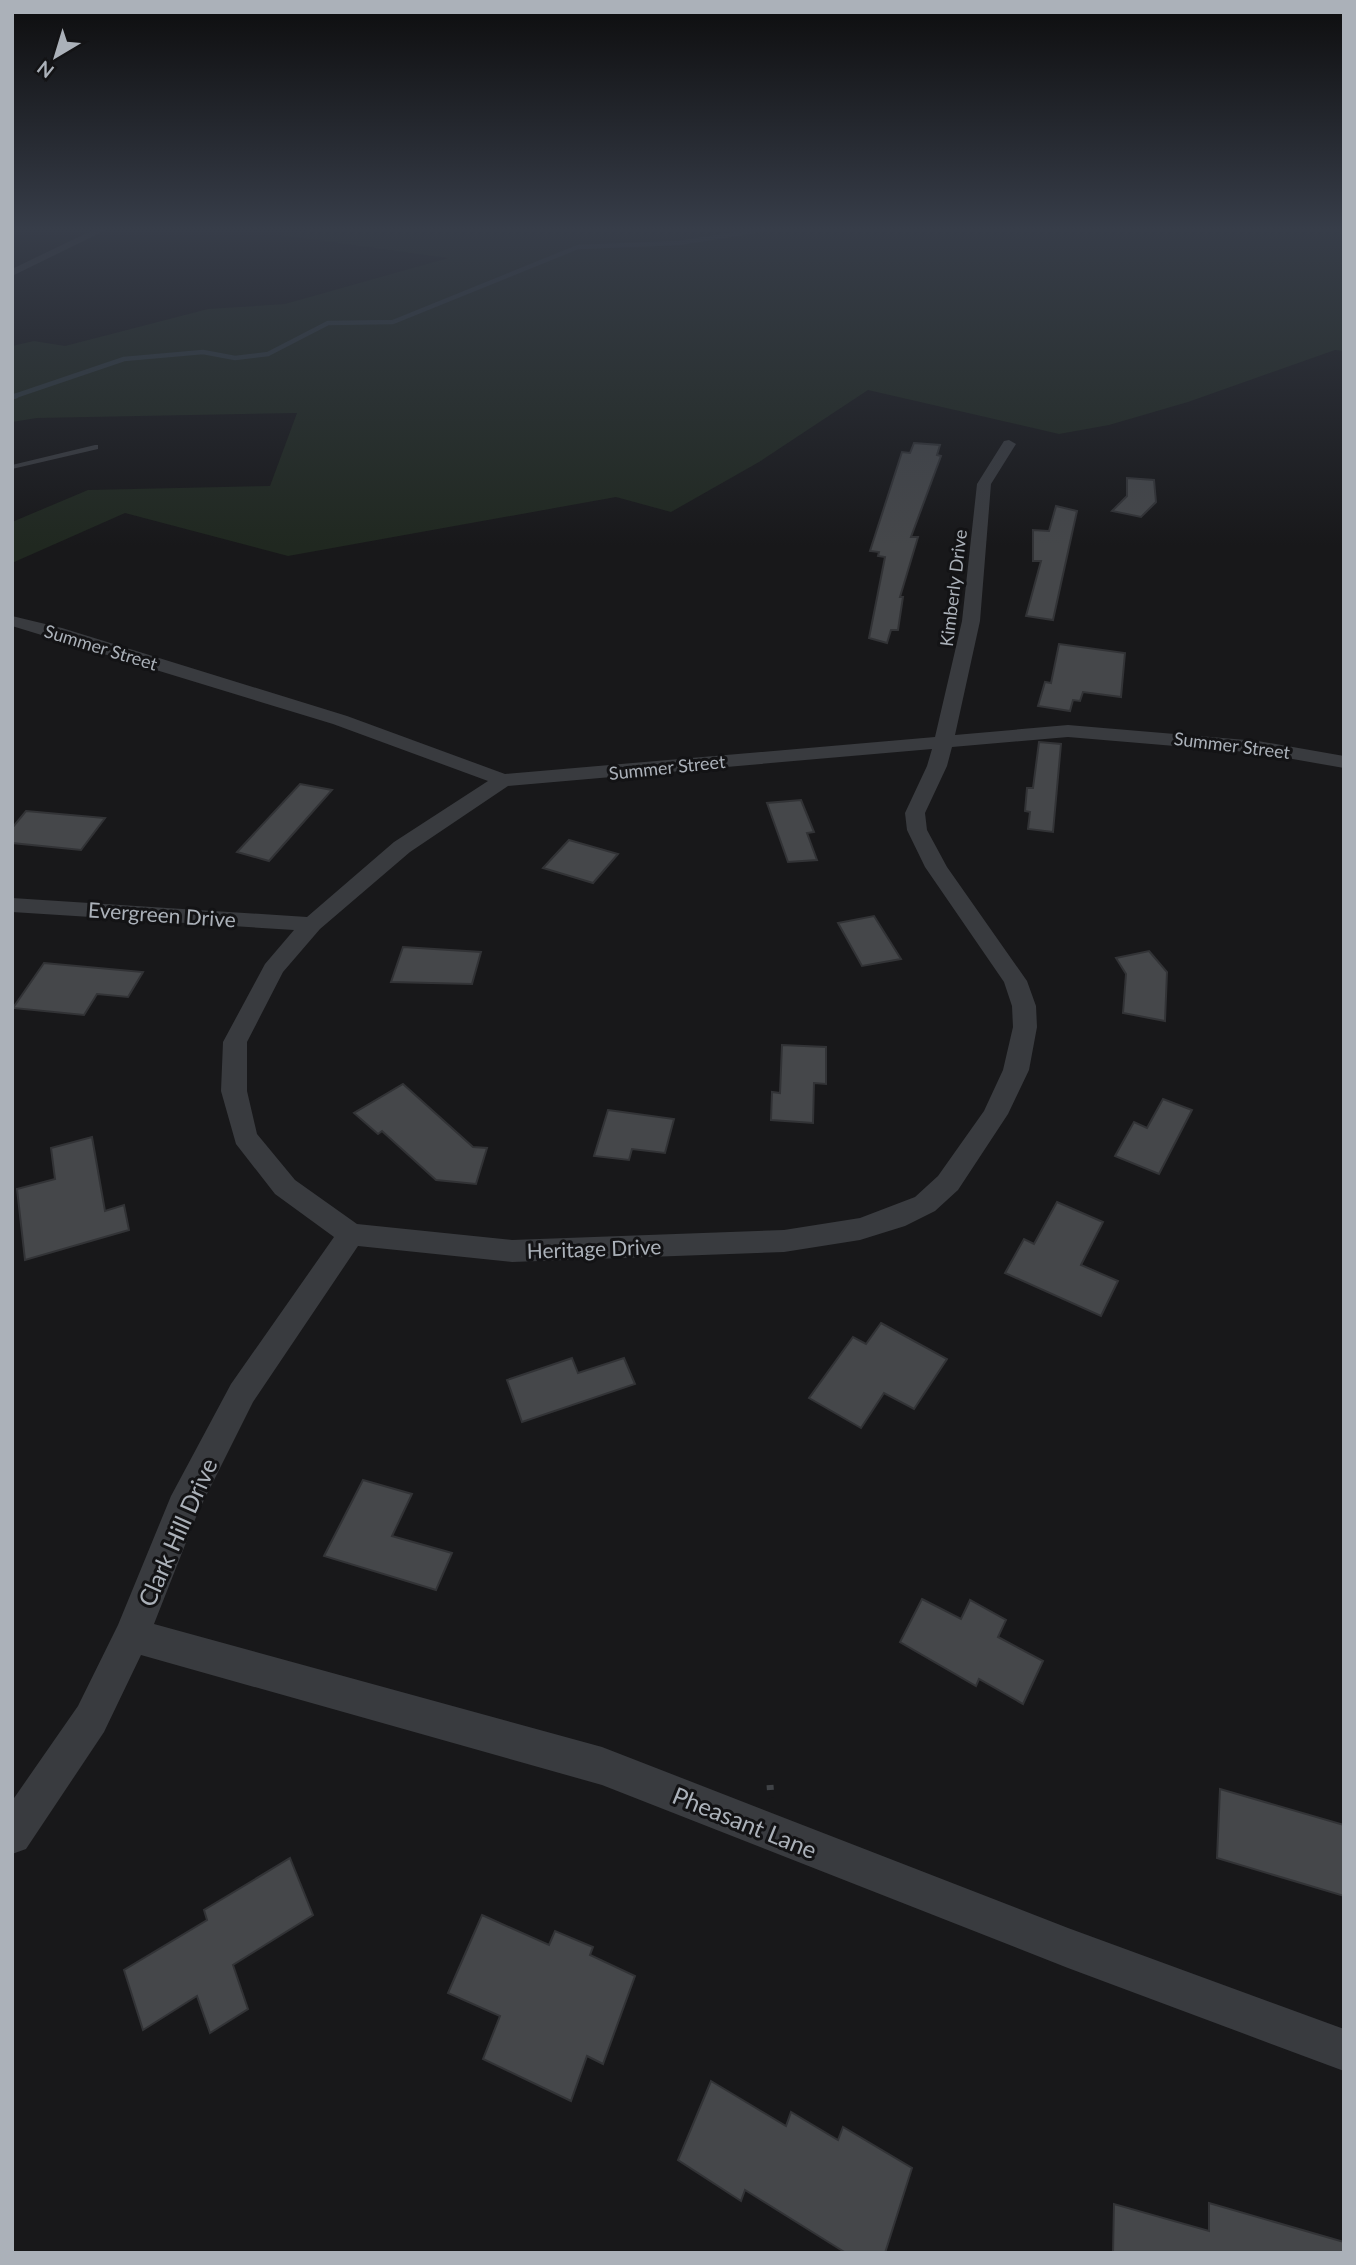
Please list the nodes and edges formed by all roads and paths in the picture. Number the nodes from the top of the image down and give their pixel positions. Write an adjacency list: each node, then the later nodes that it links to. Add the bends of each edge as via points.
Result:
1 (1009, 444): 5 (street, Kimberly Drive, via 984,484 971,621)
2 (95, 447): 3 (lane)
3 (12, 467)
4 (12, 621): 7 (street, Summer Street, via 340,720)
5 (944, 741): 6 (street, Summer Street, via 1068,731 1258,747); 7 (street, Summer Street); 10 (street, Heritage Drive, via 915,813 917,830 936,867 1015,981 1025,1027 1016,1070 995,1114 948,1183 925,1204 860,1229 784,1241 512,1251)
6 (1344, 762)
7 (503, 780): 9 (street, Heritage Drive, via 402,847)
8 (12, 905): 9 (street, Evergreen Drive)
9 (312, 924): 10 (street, Heritage Drive, via 273,969 234,1042 234,1091 245,1137 285,1187)
10 (351, 1234): 11 (street, Clark Hill Drive, via 242,1393 183,1507)
11 (132, 1635): 12 (street, Clark Hill Drive, via 91,1719); 13 (street, Pheasant Lane, via 602,1766)
12 (12, 1835)
13 (1344, 2050)

